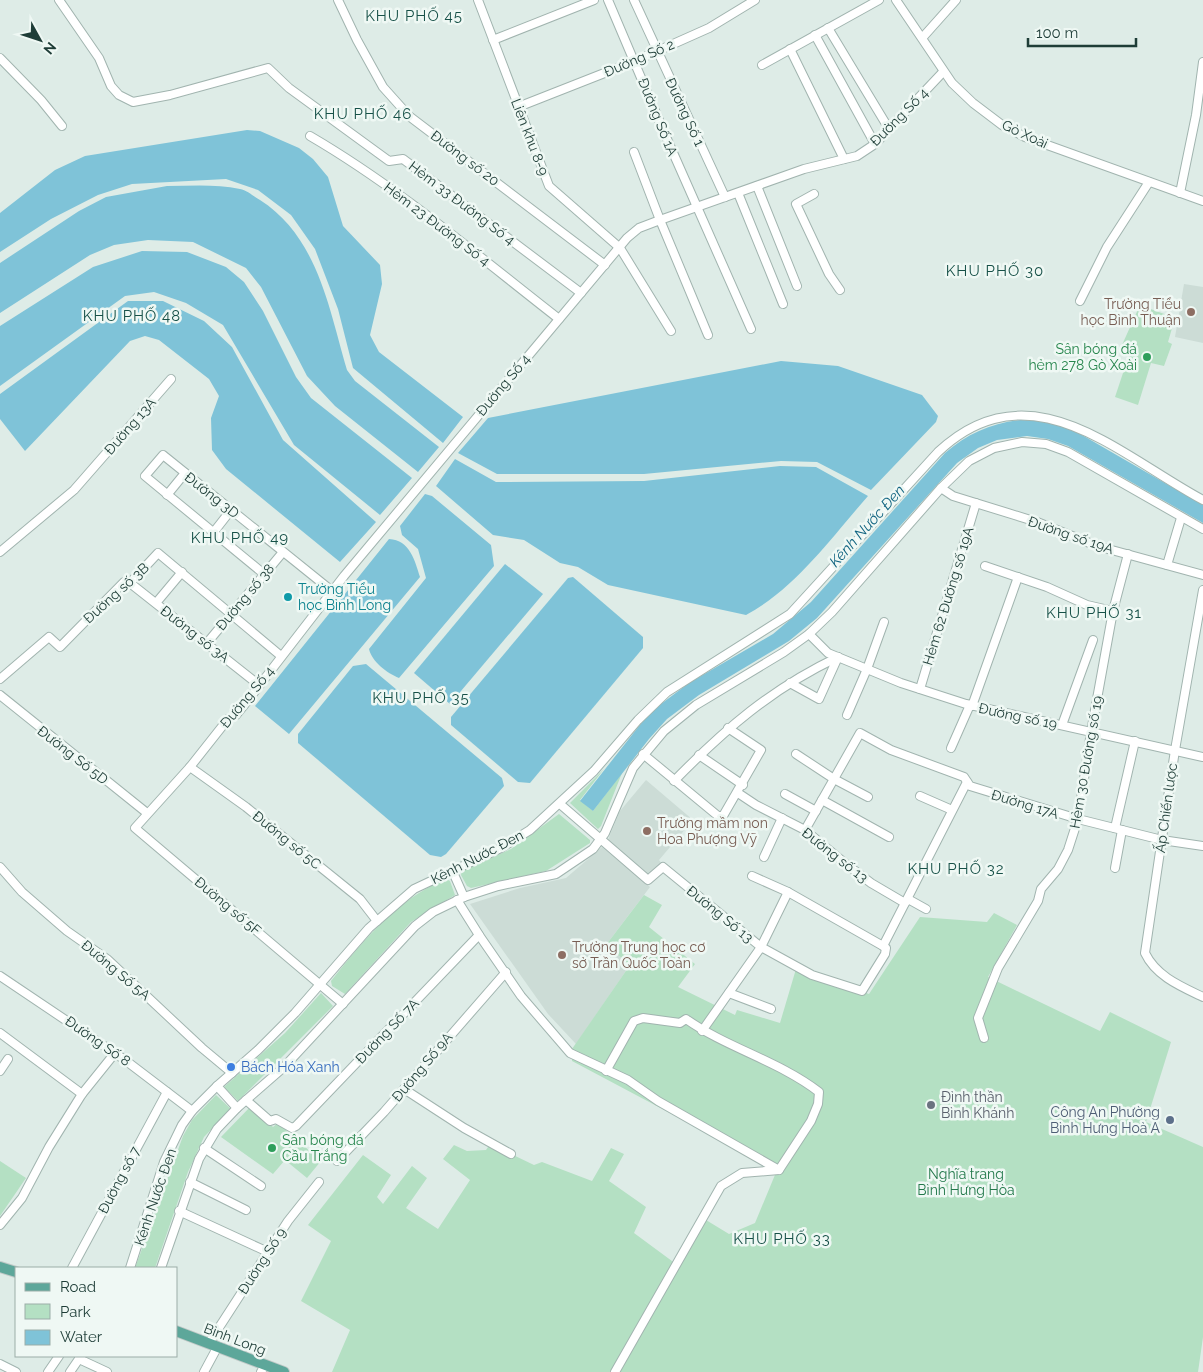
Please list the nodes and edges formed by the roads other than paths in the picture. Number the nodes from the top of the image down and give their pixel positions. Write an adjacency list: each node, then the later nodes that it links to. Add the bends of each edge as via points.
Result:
1 (59, 0): 43 (street, Hẻm 33 Đường Số 4, via 100,58 110,86 119,96 133,102 268,68 289,88 390,161 403,159)
2 (338, 0): 40 (street, Đường số 20, via 383,87 409,116)
3 (478, 0): 14 (street, Liên khu 8-9)
4 (594, 0): 14 (street)
5 (608, 0): 18 (street, Đường Số 1A)
6 (634, 0): 16 (street, Đường Số 1)
7 (755, 0): 16 (street, Đường Số 2, via 709,28)
8 (879, 0): 11 (street)
9 (896, 0): 13 (street, Gò Xoài)
10 (956, 0): 13 (street)
11 (828, 28): 12 (street); 25 (street)
12 (815, 35): 15 (street); 27 (street)
13 (923, 37): 21 (street, Gò Xoài)
14 (493, 40): 23 (street, Liên khu 8-9)
15 (790, 49): 20 (street); 29 (street)
16 (657, 52): 18 (street, Đường Số 2); 35 (street, Đường Số 1)
17 (0, 58): 24 (street)
18 (635, 61): 23 (street, Đường Số 2); 37 (street, Đường Số 1A)
19 (1203, 62): 22 (street)
20 (762, 65)
21 (943, 72): 25 (street, Đường Số 4); 30 (street, Gò Xoài, via 973,104 1002,125 1026,137)
22 (1201, 102): 33 (street)
23 (518, 107): 39 (street, Liên khu 8-9, via 549,186)
24 (62, 126)
25 (889, 129): 27 (street, Đường Số 4)
26 (310, 136): 46 (street, Hẻm 23 Đường Số 4, via 354,162 404,198)
27 (875, 144): 29 (street, Đường Số 4, via 857,156)
28 (634, 152): 38 (street)
29 (844, 159): 31 (street, Đường Số 4)
30 (1149, 182): 33 (street, Gò Xoài); 44 (street, via 1107,247)
31 (757, 186): 32 (street, Đường Số 4); 41 (street)
32 (738, 193): 35 (street, Đường Số 4); 45 (street)
33 (1180, 193): 36 (street, Gò Xoài)
34 (814, 194): 42 (street, via 796,204 829,274)
35 (725, 197): 37 (street, Đường Số 4)
36 (1203, 201)
37 (697, 207): 38 (street, Đường Số 4); 47 (street, Đường Số 1A)
38 (660, 220): 39 (street, Đường Số 4, via 639,228); 49 (street)
39 (620, 248): 40 (street, Đường Số 4); 48 (street, Liên khu 8-9)
40 (605, 265): 43 (street, Đường Số 4)
41 (798, 286)
42 (840, 290)
43 (581, 293): 46 (street, Đường Số 4)
44 (1080, 301)
45 (783, 304)
46 (559, 319): 71 (street, Đường Số 4)
47 (751, 329)
48 (671, 331)
49 (708, 335)
50 (170, 380): 60 (street, Đường 13A, via 74,490)
51 (184, 473): 53 (street); 53 (street, Đường 3D, via 162,455 145,476); 56 (street, Đường 3D)
52 (942, 488): 55 (street, Đường số 19A, via 953,496); 57 (street, Kênh Nước Đen, via 964,465 988,450 1014,443 1037,443 1068,452); 76 (street, Kênh Nước Đen, via 832,612)
53 (167, 495): 59 (street)
54 (1203, 500): 109 (street, Kênh Nước Đen, via 1064,421 1019,415 975,426 938,452 797,608 667,692)
55 (976, 503): 62 (street, Đường số 19A); 85 (street, Hẻm 62 Đường số 19A)
56 (231, 510): 59 (street); 61 (street, Đường 3D)
57 (1181, 518): 58 (street, Kênh Nước Đen); 63 (street)
58 (1203, 529)
59 (213, 533): 66 (street)
60 (0, 552)
61 (283, 552): 66 (street, Đường số 38); 71 (street, Đường 3D)
62 (1128, 554): 63 (street, Đường số 19A); 73 (street, Hẻm 30 Đường số 19)
63 (1167, 565): 67 (street, Đường số 19A)
64 (985, 566): 68 (street)
65 (182, 572): 69 (street, Đường số 3B, via 158,553); 72 (street); 74 (street, Đường số 3B)
66 (264, 574): 74 (street, Đường số 38)
67 (1203, 575)
68 (1018, 578): 73 (street, via 1087,605); 87 (street)
69 (130, 583): 72 (street, Đường số 3A); 82 (street, Đường số 3B, via 124,582 109,594 60,648 49,637)
70 (1203, 590): 94 (street, Ấp Chiến lược)
71 (332, 591): 79 (street, Đường Số 4)
72 (156, 603): 78 (street, Đường số 3A)
73 (1113, 611): 91 (street, Hẻm 30 Đường số 19)
74 (231, 614): 78 (street, Đường số 38); 79 (street, Đường số 3B)
75 (884, 622): 81 (street)
76 (808, 634): 80 (street, Đường số 19, via 828,653); 95 (street, Kênh Nước Đen, via 689,710)
77 (1092, 640): 89 (street)
78 (207, 644): 84 (street, Đường số 3A)
79 (281, 656): 84 (street, Đường Số 4)
80 (838, 657): 81 (street, Đường số 19); 83 (street); 83 (street, via 819,699)
81 (867, 669): 85 (street, Đường số 19); 88 (street)
82 (0, 679)
83 (790, 683): 90 (street)
84 (259, 685): 99 (street, Đường Số 4)
85 (920, 689): 87 (street, Đường số 19)
86 (0, 695): 112 (street, Đường Số 5D)
87 (971, 705): 89 (street, Đường số 19); 93 (street)
88 (847, 715)
89 (1062, 725): 91 (street, Đường số 19)
90 (728, 728): 97 (street); 103 (street, via 760,750)
91 (1091, 732): 92 (street, Đường số 19); 114 (street, Hẻm 30 Đường số 19)
92 (1135, 741): 94 (street, Đường số 19); 115 (street)
93 (951, 748)
94 (1175, 750): 98 (street, Đường số 19); 119 (street, Ấp Chiến lược)
95 (644, 754): 101 (street); 118 (street, Kênh Nước Đen, via 625,784)
96 (796, 754): 100 (street)
97 (699, 755): 101 (street); 103 (street)
98 (1203, 757)
99 (190, 767): 112 (street, Đường Số 4); 130 (street, Đường số 5C, via 246,807 353,893)
100 (834, 778): 102 (street, Đường 17A, via 860,733 891,750 964,777); 107 (street); 108 (street)
101 (674, 781): 104 (street, via 718,816 723,816)
102 (967, 782): 110 (street); 114 (street, Đường 17A, via 990,793)
103 (742, 785): 104 (street)
104 (738, 793): 113 (street, Đường số 13)
105 (785, 794): 111 (street)
106 (920, 796): 110 (street)
107 (868, 797)
108 (822, 800): 111 (street); 117 (street)
109 (560, 804): 118 (street); 124 (street, Kênh Nước Đen, via 510,843)
110 (952, 810): 128 (street)
111 (816, 811): 116 (street)
112 (147, 813): 136 (street, Đường số 5F, via 135,828)
113 (782, 818): 116 (street, Đường số 13); 121 (street)
114 (1078, 819): 115 (street, Đường 17A); 143 (street, Hẻm 30 Đường số 19, via 1058,869 1041,889 1038,901 998,968 978,1018)
115 (1119, 829): 119 (street, Đường 17A); 123 (street)
116 (805, 830): 128 (street, Đường số 13, via 871,883)
117 (889, 837)
118 (601, 840): 127 (street, Kênh Nước Đen, via 588,853 556,874 498,886); 133 (street, Đường Số 13, via 648,880 663,867)
119 (1162, 840): 120 (street, Đường 17A); 138 (street, Ấp Chiến lược, via 1145,953 1150,965 1167,979)
120 (1203, 846)
121 (764, 857)
122 (0, 867): 148 (street, Đường Số 5A, via 29,898 107,960)
123 (1115, 868)
124 (452, 870): 127 (street); 130 (street, Kênh Nước Đen, via 414,889)
125 (752, 876): 126 (street)
126 (788, 892): 132 (street); 133 (street)
127 (461, 898): 131 (street); 139 (street, Kênh Nước Đen, via 414,926)
128 (907, 901): 129 (street, Đường số 13); 132 (street)
129 (926, 909)
130 (377, 921): 136 (street, Kênh Nước Đen)
131 (479, 935): 134 (street); 153 (street, Đường Số 7A, via 296,1126 292,1128 276,1119 270,1122)
132 (883, 946): 133 (street, via 885,954 862,991 812,975)
133 (762, 947): 137 (street, Đường Số 13)
134 (506, 972): 147 (street, via 521,996 570,1053); 150 (street, Đường Số 9A)
135 (0, 976): 144 (street, Đường Số 8)
136 (322, 984): 139 (street, Đường số 5F); 148 (street, Kênh Nước Đen)
137 (729, 993): 140 (street); 141 (street, Đường Số 13)
138 (1203, 997)
139 (343, 1004): 153 (street, Kênh Nước Đen, via 284,1067)
140 (771, 1009)
141 (702, 1030): 147 (street, via 686,1019 680,1023 644,1018 634,1021); 159 (street, via 771,1063 819,1092 811,1121)
142 (0, 1033): 152 (street)
143 (984, 1038)
144 (115, 1053): 151 (street, Đường Số 8); 152 (street)
145 (8, 1059): 146 (street)
146 (0, 1071)
147 (606, 1071): 159 (street, via 628,1080 658,1101)
148 (232, 1073): 149 (street, Kênh Nước Đen)
149 (217, 1086): 154 (street); 155 (street, Kênh Nước Đen)
150 (404, 1089): 157 (street); 158 (street, Đường Số 9A)
151 (167, 1092): 155 (street, Đường Số 8); 168 (street, Đường số 7)
152 (82, 1094): 165 (street, via 22,1198)
153 (246, 1100): 154 (street, Kênh Nước Đen)
154 (237, 1108): 156 (street, Kênh Nước Đen)
155 (192, 1111): 169 (street, Kênh Nước Đen, via 164,1162)
156 (204, 1148): 160 (street, Kênh Nước Đen); 162 (street)
157 (511, 1154)
158 (337, 1161)
159 (779, 1170): 184 (street, via 742,1173 722,1186)
160 (190, 1182): 163 (street); 164 (street, Kênh Nước Đen)
161 (319, 1182): 166 (street, Đường Số 9)
162 (261, 1186)
163 (246, 1210)
164 (179, 1211): 166 (street); 170 (street, Kênh Nước Đen)
165 (0, 1225)
166 (268, 1252): 173 (street, Đường Số 9)
167 (0, 1267): 171 (main road)
168 (73, 1267)
169 (130, 1267)
170 (161, 1267)
171 (15, 1272)
172 (178, 1332): 173 (main road, Bình Long)
173 (213, 1344): 177 (main road, Bình Long); 182 (street, Đường Số 9)
174 (58, 1357): 179 (street)
175 (80, 1357): 180 (street); 181 (street)
176 (0, 1364): 178 (street)
177 (263, 1368): 183 (main road, Bình Long)
178 (16, 1372)
179 (48, 1372)
180 (70, 1372)
181 (107, 1372)
182 (204, 1372)
183 (284, 1372)
184 (615, 1372)

